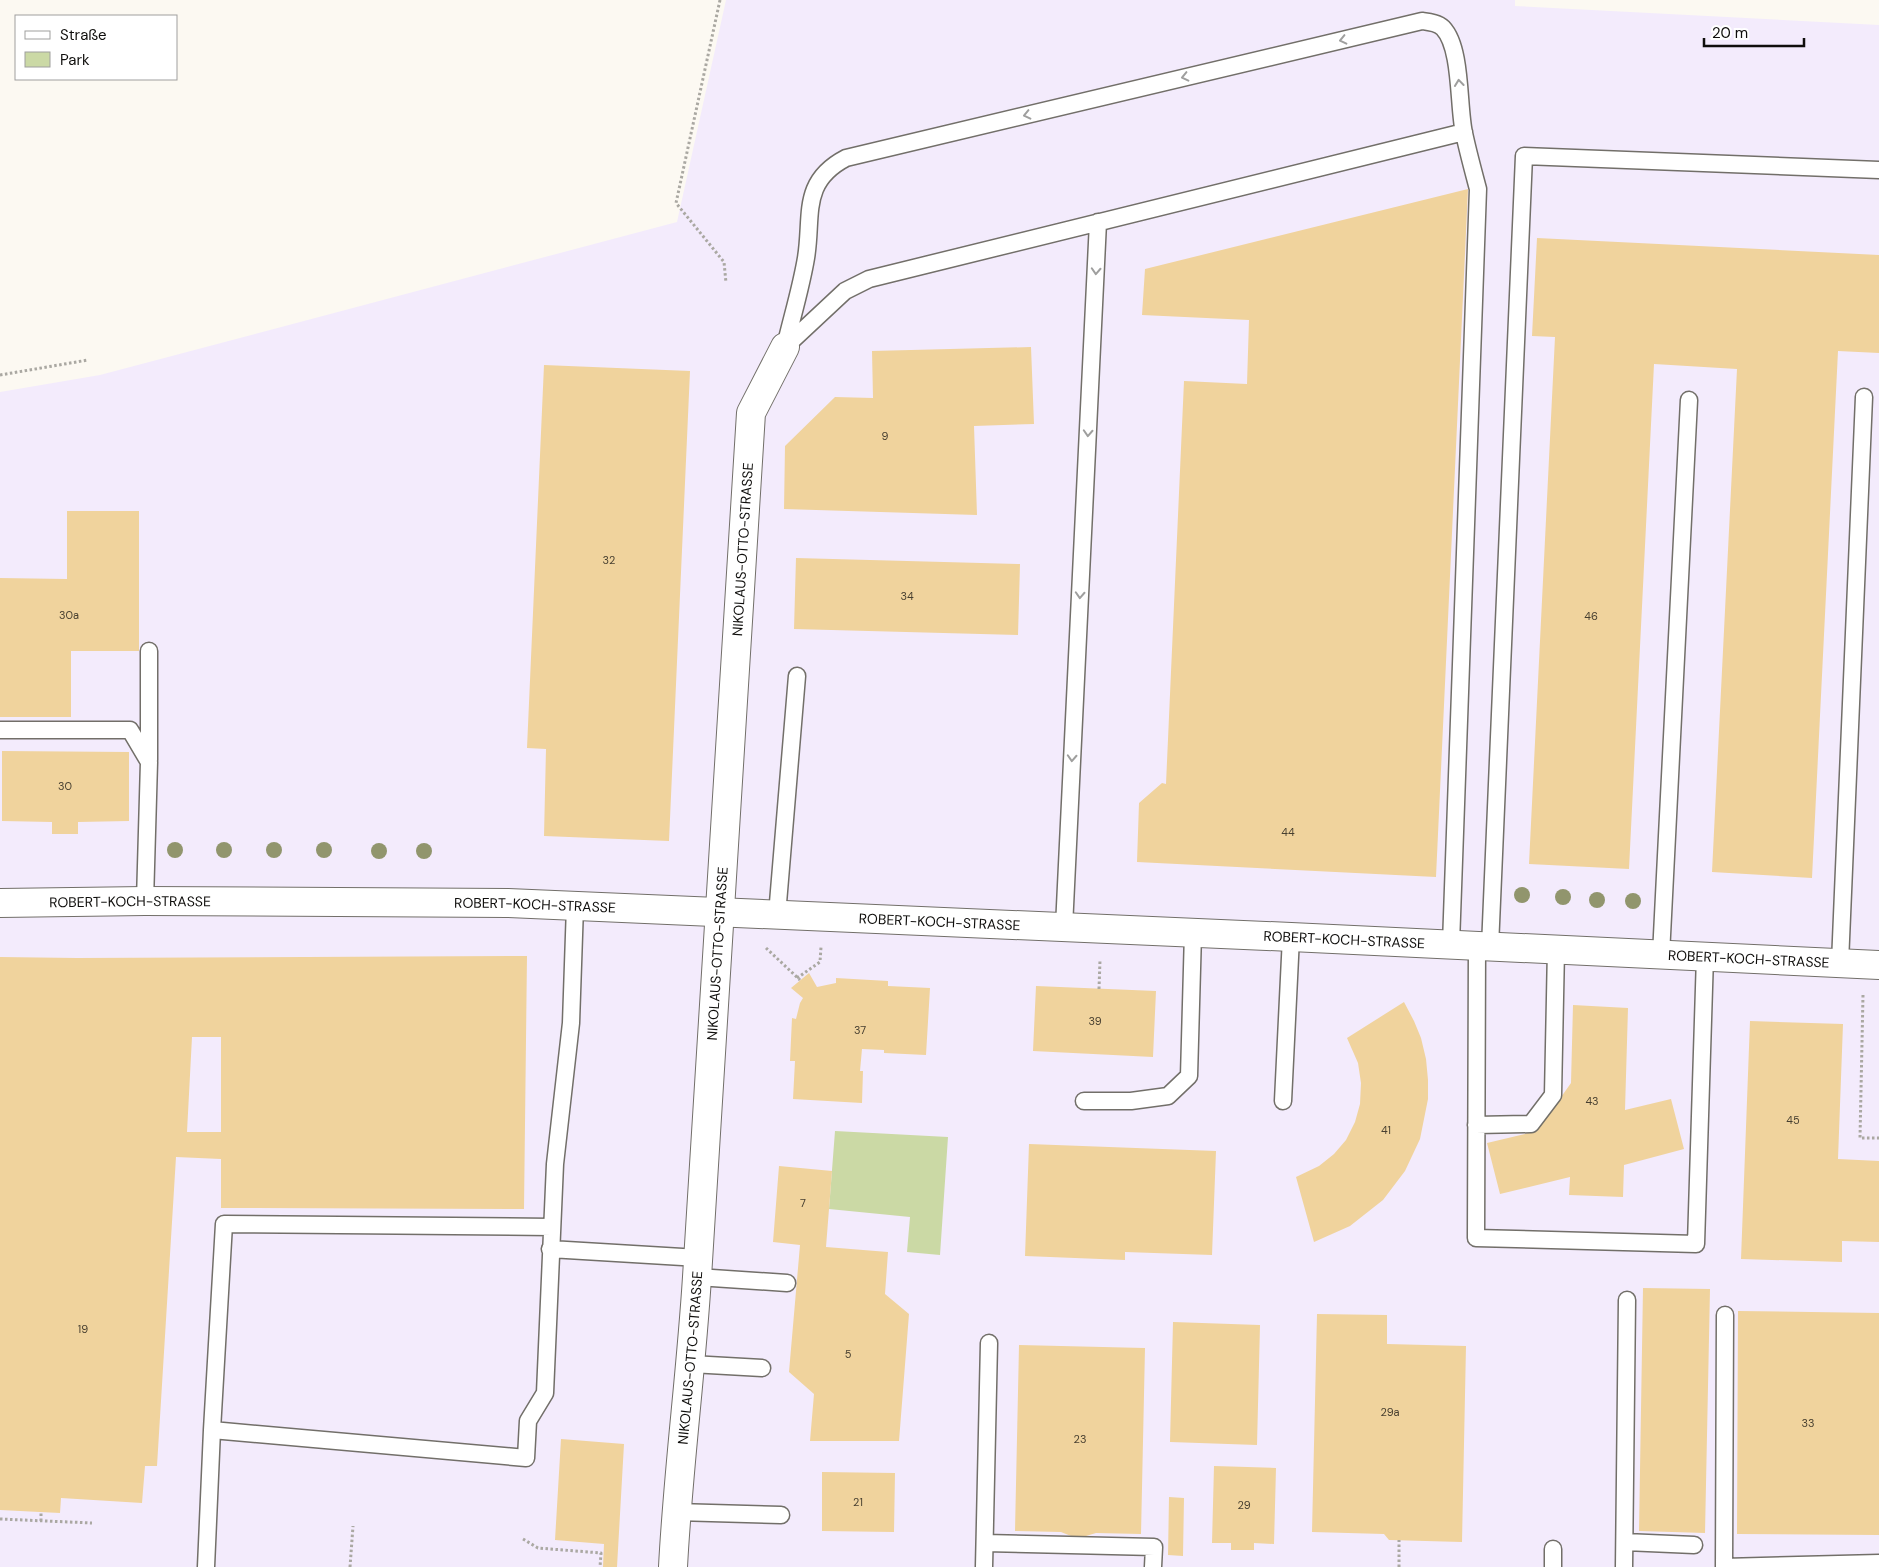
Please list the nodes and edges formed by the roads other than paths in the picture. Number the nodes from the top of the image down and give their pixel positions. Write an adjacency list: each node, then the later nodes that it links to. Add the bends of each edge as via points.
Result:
1 (1464, 132): 3 (lane); 4 (lane, one-way to 4, via 1457,70 1449,37 1443,27 1422,21 846,158 824,175 810,202 806,257); 19 (lane, via 1478,189)
2 (1879, 170): 19 (lane, via 1524,156)
3 (1098, 222): 4 (lane, via 869,279 845,291); 16 (lane, one-way to 16)
4 (785, 347): 14 (street, NIKOLAUS-OTTO-STRASSE, via 751,413)
5 (1864, 397): 23 (lane)
6 (1688, 400): 21 (lane)
7 (149, 651): 10 (lane)
8 (797, 676): 15 (lane)
9 (0, 730): 10 (lane, via 130,730)
10 (149, 762): 11 (lane)
11 (145, 901): 12 (street, ROBERT-KOCH-STRASSE); 13 (street, ROBERT-KOCH-STRASSE)
12 (0, 903)
13 (576, 906): 14 (street, ROBERT-KOCH-STRASSE); 28 (lane, via 571,1023 555,1164)
14 (721, 912): 15 (street, ROBERT-KOCH-STRASSE); 30 (street, NIKOLAUS-OTTO-STRASSE)
15 (777, 915): 16 (street, ROBERT-KOCH-STRASSE)
16 (1064, 927): 17 (street, ROBERT-KOCH-STRASSE)
17 (1193, 933): 18 (street, ROBERT-KOCH-STRASSE); 25 (lane, via 1188,1076 1168,1096 1131,1101)
18 (1291, 937): 19 (street, ROBERT-KOCH-STRASSE); 26 (lane)
19 (1473, 946): 20 (street, ROBERT-KOCH-STRASSE); 27 (lane)
20 (1556, 949): 21 (street, ROBERT-KOCH-STRASSE); 27 (lane, via 1553,1095 1531,1124)
21 (1661, 955): 22 (street, ROBERT-KOCH-STRASSE)
22 (1705, 956): 23 (street, ROBERT-KOCH-STRASSE); 27 (lane, via 1696,1244 1476,1238)
23 (1840, 963): 24 (street, ROBERT-KOCH-STRASSE)
24 (1879, 965)
25 (1084, 1101)
26 (1283, 1101)
27 (1476, 1124)
28 (552, 1227): 29 (lane); 37 (lane, via 224,1224)
29 (550, 1249): 30 (lane); 37 (lane, via 545,1394 528,1421 526,1458)
30 (698, 1268): 31 (lane); 35 (street, NIKOLAUS-OTTO-STRASSE)
31 (787, 1283)
32 (1627, 1300): 40 (lane)
33 (1725, 1315): 51 (lane)
34 (989, 1343): 41 (lane)
35 (691, 1364): 36 (lane); 38 (street, NIKOLAUS-OTTO-STRASSE)
36 (762, 1368)
37 (212, 1430): 45 (lane)
38 (676, 1512): 39 (lane); 46 (street, NIKOLAUS-OTTO-STRASSE)
39 (781, 1515)
40 (1625, 1542): 42 (lane); 50 (lane)
41 (985, 1543): 47 (lane); 48 (lane, via 1154,1547)
42 (1694, 1545)
43 (1553, 1549): 49 (lane)
44 (1879, 1563): 51 (lane)
45 (206, 1567)
46 (673, 1567)
47 (984, 1567)
48 (1153, 1567)
49 (1553, 1567)
50 (1624, 1567)
51 (1724, 1567)

